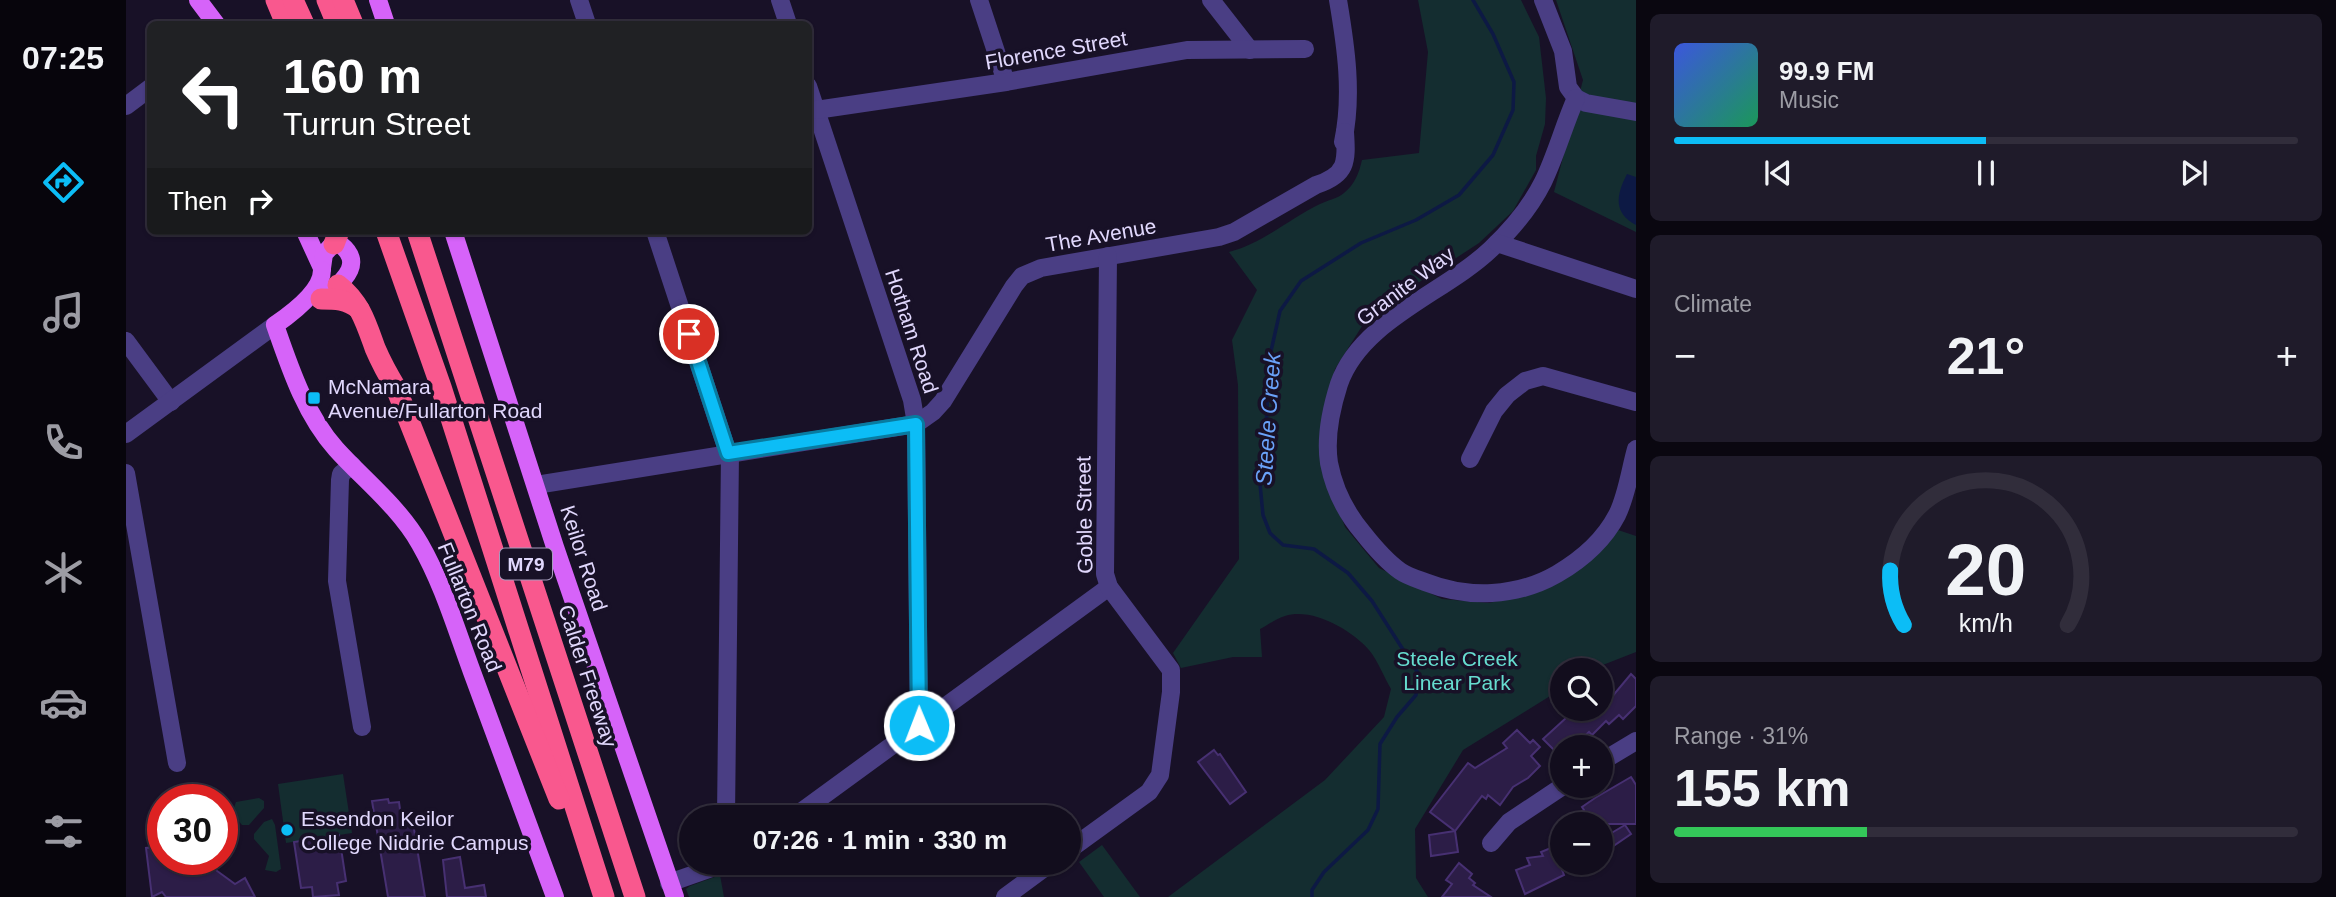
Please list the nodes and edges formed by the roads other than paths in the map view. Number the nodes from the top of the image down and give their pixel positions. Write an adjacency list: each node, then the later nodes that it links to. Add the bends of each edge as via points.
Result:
1 (198, 0): 13 (main road)
2 (276, 0): 14 (highway)
3 (293, 0): 15 (highway)
4 (327, 0): 16 (highway)
5 (343, 0): 17 (highway)
6 (378, 0): 18 (main road)
7 (579, 0): 19 (street)
8 (780, 0): 20 (street)
9 (979, 0): 23 (street)
10 (1211, 0): 22 (street)
11 (1338, 0): 37 (street, The Avenue, via 1347,55 1347,158 1340,173 1234,232)
12 (1543, 0): 26 (street, via 1563,51 1568,87)
13 (214, 21)
14 (285, 21)
15 (303, 21)
16 (336, 21)
17 (353, 21)
18 (385, 21)
19 (586, 21)
20 (787, 21)
21 (1305, 49): 22 (street, Florence Street)
22 (1250, 50): 23 (street, Florence Street, via 1186,50)
23 (1006, 82): 28 (street, Florence Street)
24 (147, 90): 27 (street)
25 (812, 97): 28 (street, Hotham Road)
26 (1576, 98): 29 (street); 36 (street, Granite Way, via 1543,182 1522,216)
27 (126, 106)
28 (817, 110): 48 (street, Hotham Road)
29 (1636, 112)
30 (307, 235): 38 (main road)
31 (387, 235): 71 (highway, M79, via 470,476)
32 (418, 235): 72 (highway, Calder Freeway / M79)
33 (454, 235): 55 (main road, Keilor Road)
34 (656, 235): 51 (street)
35 (332, 237): 38 (main road); 39 (main road, via 345,248 351,262)
36 (1497, 243): 40 (street); 50 (street, Granite Way, via 1462,273 1388,322 1358,351 1340,382 1329,425 1329,461 1349,517 1402,573 1467,594 1504,592 1543,582 1574,564 1599,540 1617,514)
37 (1108, 256): 48 (street, The Avenue, via 1022,276 943,401); 56 (street, Goble Street, via 1105,567)
38 (322, 269): 39 (main road, via 328,280); 42 (main road, via 317,286)
39 (338, 285): 41 (main road); 43 (highway)
40 (1636, 289)
41 (320, 299): 42 (main road); 43 (highway, via 347,301)
42 (295, 310): 44 (main road)
43 (360, 310): 71 (highway, via 396,388)
44 (275, 325): 46 (street); 53 (main road, Fullarton Road, via 308,407)
45 (126, 341): 46 (street)
46 (171, 401): 49 (street)
47 (1636, 402): 52 (street, via 1543,376 1525,381 1494,411)
48 (916, 424): 51 (street); 57 (street, Hotham Road)
49 (126, 434)
50 (1636, 449)
51 (729, 453): 55 (street); 63 (street)
52 (1470, 459)
53 (352, 465): 58 (street, via 340,480 337,581); 70 (main road, Fullarton Road, via 400,515 435,573)
54 (126, 472): 61 (street)
55 (536, 485): 69 (main road, Keilor Road)
56 (1109, 587): 57 (street); 65 (street, Goble Street, via 1171,670 1171,692 1160,775 1149,792)
57 (919, 725): 64 (street)
58 (362, 727)
59 (1636, 741): 60 (street)
60 (1613, 755)
61 (177, 763)
62 (1550, 795): 66 (street, via 1509,822)
63 (726, 805)
64 (810, 805)
65 (1081, 841)
66 (1491, 843)
67 (702, 875): 69 (street)
68 (1035, 875): 73 (street)
69 (672, 890)
70 (555, 897)
71 (601, 897)
72 (635, 897)
73 (1005, 897)

